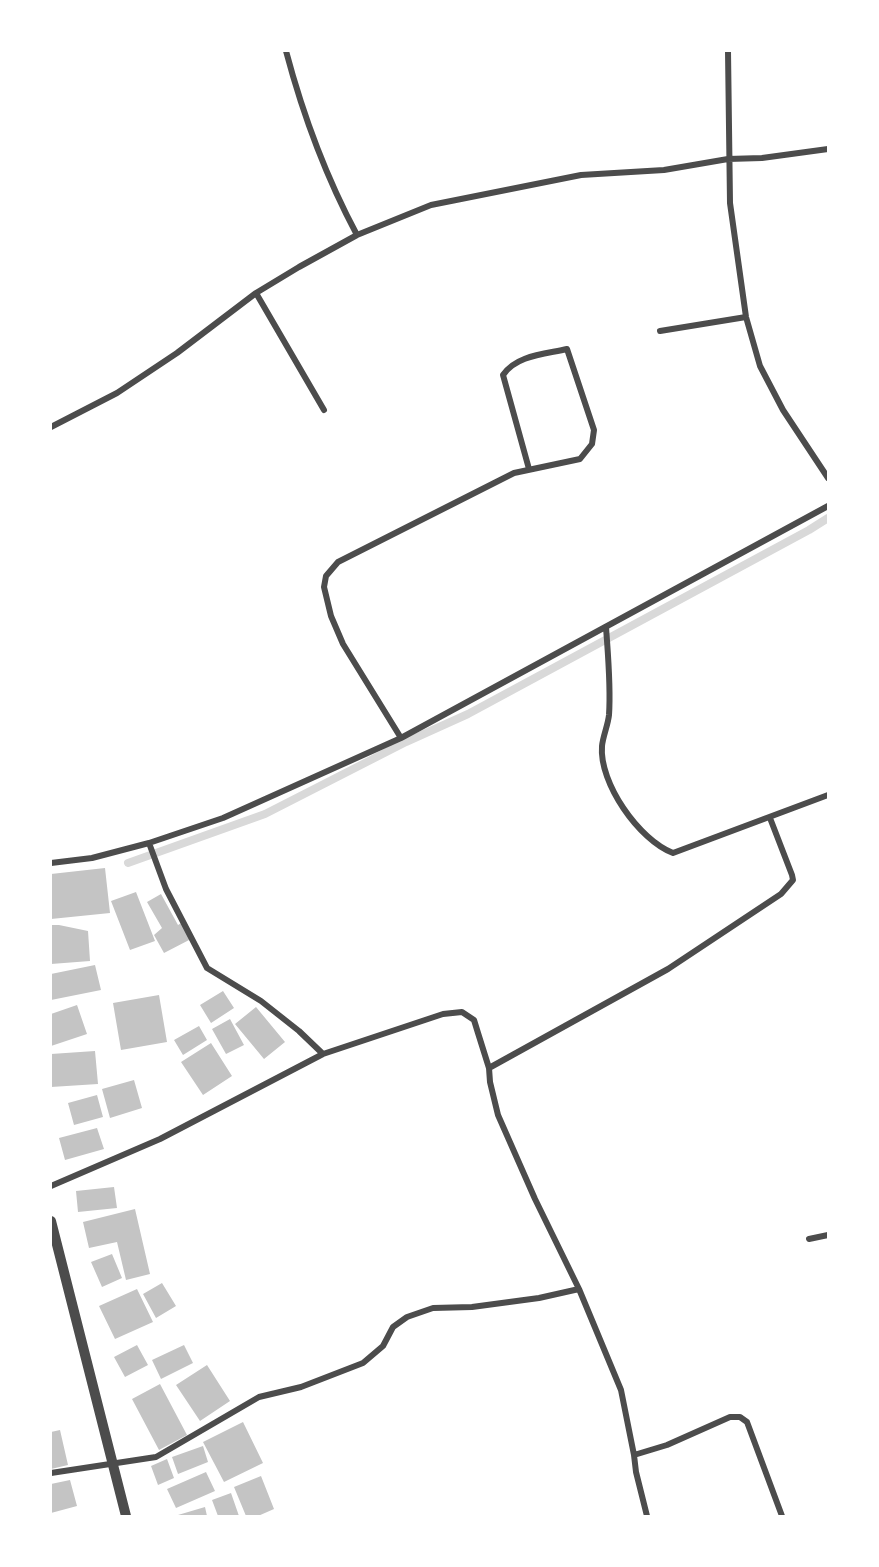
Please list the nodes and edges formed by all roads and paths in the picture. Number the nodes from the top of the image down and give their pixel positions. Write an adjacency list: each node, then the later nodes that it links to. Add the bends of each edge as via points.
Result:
1 (286, 51): 5 (street, via 327,173)
2 (728, 51): 4 (street)
3 (828, 149): 4 (street)
4 (728, 159): 5 (street, via 664,170 581,175 431,205); 7 (street)
5 (357, 235): 6 (street)
6 (256, 293): 9 (street); 10 (street, via 117,393)
7 (746, 317): 8 (street); 12 (street, via 760,366 783,410)
8 (660, 331)
9 (324, 410)
10 (51, 427)
11 (529, 469): 11 (street, via 580,459 592,444 592,420 567,349 527,358 508,367 503,375); 15 (street, via 338,562 326,576 324,587 331,616 343,644)
12 (828, 478)
13 (828, 506): 14 (street)
14 (607, 630): 15 (street); 17 (street, via 609,716 602,747 605,771 637,826 673,853)
15 (401, 738): 18 (street, via 223,818)
16 (828, 795): 17 (street)
17 (770, 818): 21 (street, via 793,880 781,894 668,969)
18 (149, 843): 19 (street, via 92,858); 20 (street, via 166,889 207,968 261,1001)
19 (51, 863)
20 (323, 1054): 21 (street, via 443,1014 462,1012 474,1020); 22 (street, via 160,1138)
21 (489, 1068): 26 (street, via 498,1115)
22 (51, 1186)
23 (51, 1221): 28 (street)
24 (828, 1235): 25 (street)
25 (809, 1239)
26 (579, 1289): 27 (street, via 621,1390); 28 (street, via 472,1307 433,1308 407,1317 393,1327 383,1346 363,1363 301,1388 260,1397 156,1457)
27 (634, 1455): 31 (street); 32 (street, via 730,1417 740,1417 747,1422)
28 (113, 1465): 29 (street); 30 (street)
29 (51, 1473)
30 (126, 1516)
31 (647, 1516)
32 (782, 1516)

